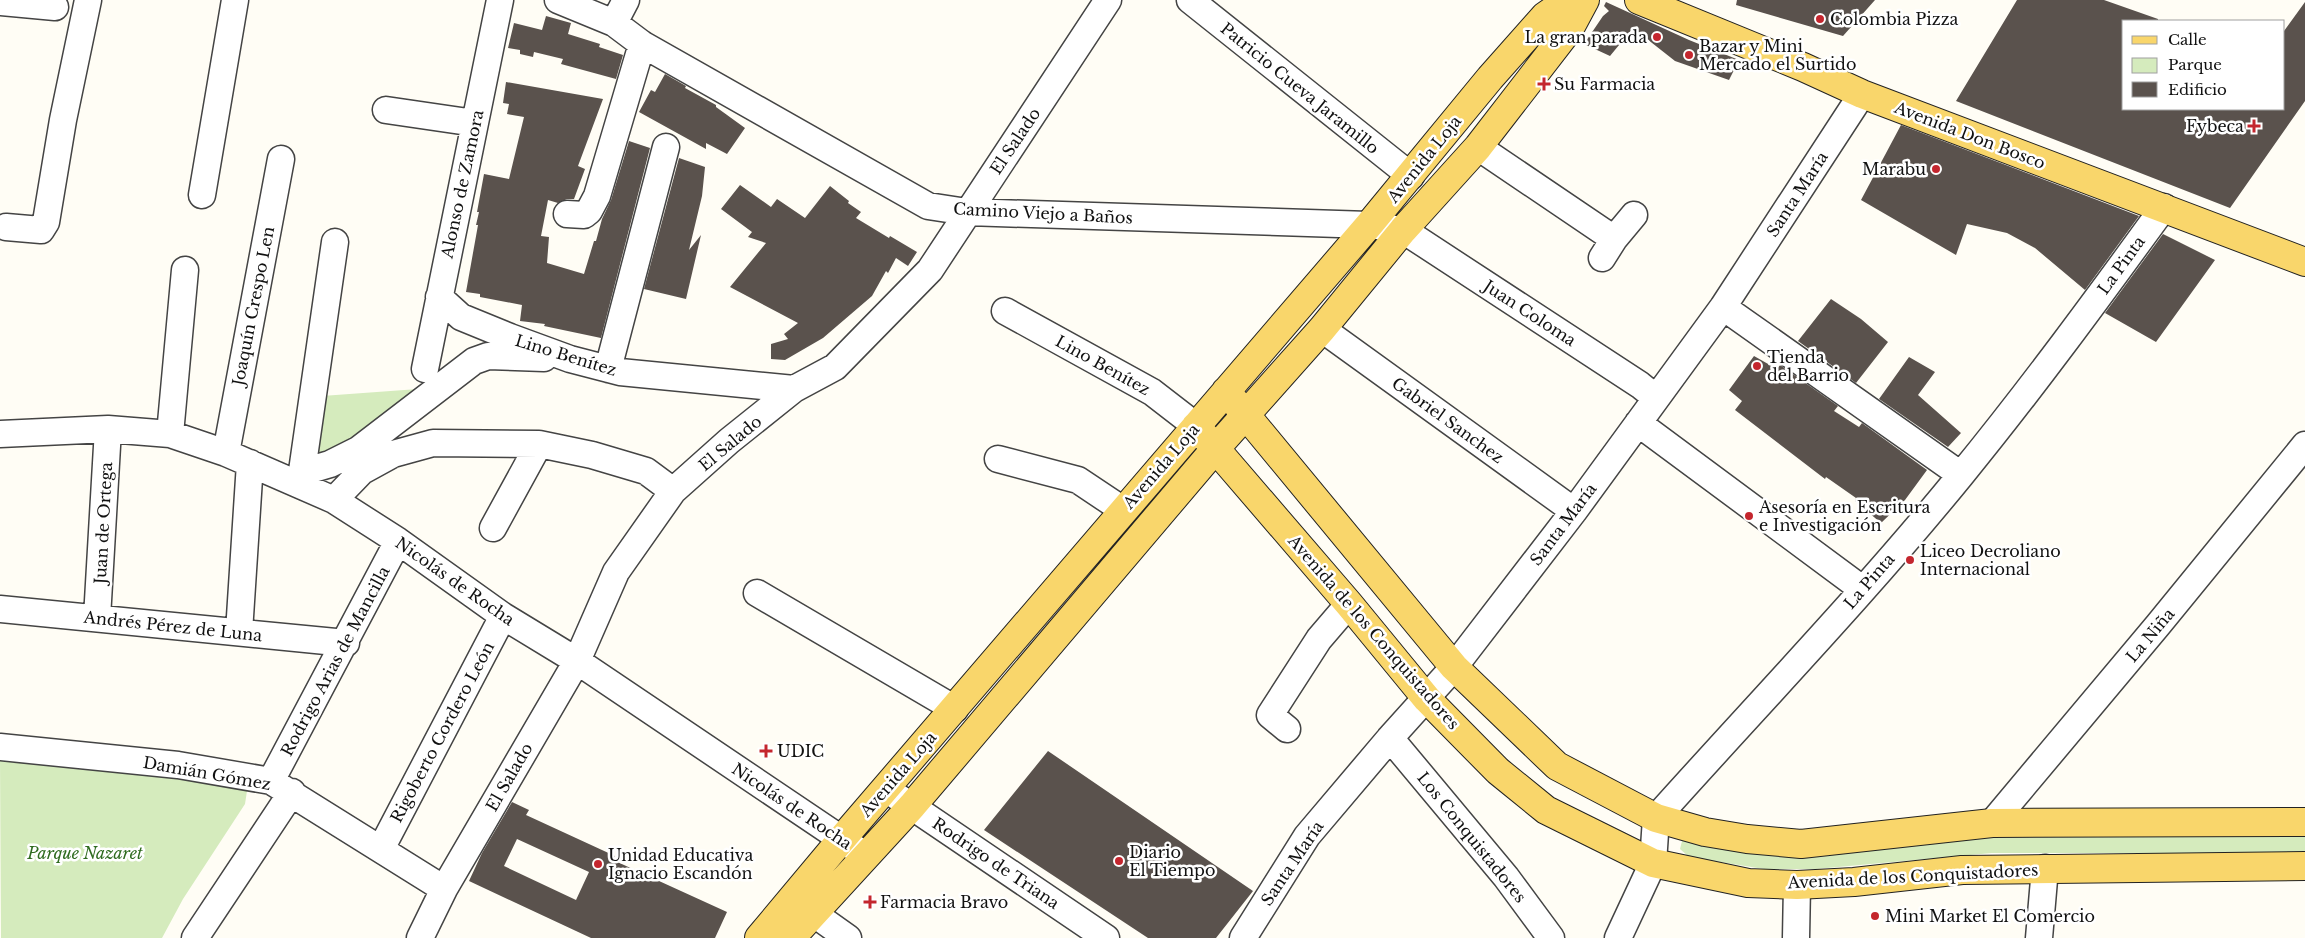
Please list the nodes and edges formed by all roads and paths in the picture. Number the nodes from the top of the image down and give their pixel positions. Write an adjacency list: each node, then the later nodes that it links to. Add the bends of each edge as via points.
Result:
1 (88, 0): 28 (street, via 64,110 46,222 40,230)
2 (235, 0): 22 (street)
3 (500, 0): 17 (street, Alonso de Zamora)
4 (558, 0): 13 (street, Camino Viejo a Baños)
5 (626, 0): 13 (street)
6 (1108, 0): 24 (street, El Salado)
7 (1190, 0): 21 (street, Patricio Cueva Jaramillo)
8 (1568, 0): 21 (main road, Avenida Loja, via 1545,16)
9 (1585, 0): 19 (main road, Avenida Loja, via 1570,28)
10 (1639, 0): 15 (main road, Avenida Don Bosco)
11 (0, 2): 12 (street)
12 (54, 7)
13 (614, 23): 14 (street, Camino Viejo a Baños)
14 (642, 44): 24 (street, Camino Viejo a Baños, via 928,206); 25 (street, via 597,196 584,215)
15 (1862, 94): 23 (main road, Avenida Don Bosco); 34 (street, Santa María)
16 (386, 110): 17 (street)
17 (475, 123): 33 (street, Alonso de Zamora)
18 (666, 147): 39 (street)
19 (1478, 147): 26 (street, via 1608,248); 29 (main road, Avenida Loja)
20 (281, 159): 52 (street, Joaquín Crespo Len)
21 (1411, 176): 27 (main road, Avenida Loja)
22 (202, 195)
23 (2164, 207): 31 (main road, Avenida Don Bosco); 55 (street, La Pinta)
24 (967, 212): 27 (street, Camino Viejo a Baños); 40 (street, El Salado, via 930,270 834,367)
25 (566, 214)
26 (1634, 215)
27 (1369, 225): 29 (street, Camino Viejo a Baños); 41 (main road, Avenida Loja)
28 (6, 227)
29 (1403, 230): 36 (main road, Avenida Loja); 42 (street, Juan Coloma)
30 (335, 242): 56 (street)
31 (2305, 262)
32 (185, 270): 48 (street)
33 (439, 297): 37 (street, Lino Benítez, via 461,317); 38 (street, Alonso de Zamora)
34 (1723, 306): 42 (street, Santa María); 55 (street)
35 (1005, 311): 45 (street, Lino Benítez, via 1152,392)
36 (1322, 329): 43 (main road, Avenida Loja); 60 (street, Gabriel Sanchez)
37 (570, 359): 39 (street, Lino Benítez); 56 (street, via 488,356 474,361 358,450)
38 (425, 369)
39 (608, 369): 40 (street, Lino Benítez)
40 (794, 389): 57 (street, El Salado)
41 (1226, 391): 43 (main road); 45 (main road, Avenida Loja)
42 (1656, 398): 44 (street, Santa María)
43 (1246, 415): 51 (main road, Avenida Loja); 72 (main road)
44 (1638, 423): 60 (street, Santa María); 63 (street)
45 (1196, 426): 51 (main road, Avenida de los Conquistadores); 59 (main road, Avenida Loja)
46 (108, 428): 47 (street, Nicolás de Rocha); 48 (street, Nicolás de Rocha); 68 (street, Juan de Ortega)
47 (0, 434)
48 (170, 434): 52 (street, Nicolás de Rocha)
49 (540, 444): 57 (street, via 646,471); 58 (street, via 433,443 393,454 362,471); 61 (street)
50 (2305, 444): 83 (street, La Niña)
51 (1216, 448): 65 (main road, Avenida de los Conquistadores); 80 (main road, Avenida Loja)
52 (226, 453): 54 (street, Nicolás de Rocha)
53 (998, 459): 59 (street, via 1078,480)
54 (250, 463): 56 (street, Nicolás de Rocha); 69 (street)
55 (1961, 475): 63 (street, La Pinta)
56 (302, 478): 58 (street, Nicolás de Rocha)
57 (674, 491): 71 (street, El Salado, via 616,572)
58 (334, 500): 62 (street, Nicolás de Rocha)
59 (1123, 510): 74 (main road, Avenida Loja)
60 (1574, 511): 72 (street, Santa María)
61 (493, 528)
62 (398, 541): 67 (street, Nicolás de Rocha); 70 (street, Rodrigo Arias de Mancilla)
63 (1862, 589): 81 (street, La Pinta)
64 (757, 592): 74 (street)
65 (1350, 604): 73 (main road, Avenida de los Conquistadores); 75 (street, via 1320,639 1270,715)
66 (0, 609): 68 (street, Andrés Pérez de Luna)
67 (503, 616): 71 (street, Nicolás de Rocha); 85 (street, Rigoberto Cordero León)
68 (97, 618): 69 (street, Andrés Pérez de Luna)
69 (239, 632): 70 (street, Andrés Pérez de Luna)
70 (346, 643): 78 (street, Rodrigo Arias de Mancilla)
71 (577, 661): 84 (street, Nicolás de Rocha); 91 (street, El Salado)
72 (1454, 667): 73 (street, Santa María); 81 (main road, via 1557,766)
73 (1427, 699): 76 (street, Santa María); 87 (main road, Avenida de los Conquistadores, via 1498,771 1546,810)
74 (955, 709): 79 (main road, Avenida Loja)
75 (1286, 729)
76 (1390, 738): 99 (street, Santa María, via 1307,836); 100 (street, Los Conquistadores, via 1506,877)
77 (0, 747): 78 (street, Damián Gómez, via 178,765)
78 (282, 786): 85 (street, Damián Gómez); 93 (street, Rodrigo Arias de Mancilla)
79 (886, 789): 80 (street, Rodrigo de Triana); 84 (main road, Avenida Loja)
80 (912, 806): 86 (main road, Avenida Loja); 98 (street, Rodrigo de Triana)
81 (1656, 818): 83 (main road, via 1705,832 1801,844); 87 (street)
82 (2305, 822): 83 (main road)
83 (1992, 823)
84 (841, 840): 86 (street, Nicolás de Rocha); 92 (main road, Avenida Loja)
85 (381, 849): 91 (street, Damián Gómez)
86 (866, 855): 92 (main road, Avenida Loja)
87 (1653, 862): 90 (main road, Avenida de los Conquistadores, via 1748,883); 101 (street)
88 (2305, 866): 89 (main road, Avenida de los Conquistadores)
89 (2045, 868): 90 (main road, Avenida de los Conquistadores, via 1962,870); 103 (street)
90 (1797, 885): 102 (street)
91 (444, 889): 94 (street, El Salado)
92 (803, 906): 95 (main road, Avenida Loja); 96 (main road, Avenida Loja); 97 (street)
93 (195, 938)
94 (420, 938)
95 (759, 938)
96 (791, 938)
97 (848, 938)
98 (1106, 938)
99 (1243, 938)
100 (1551, 938)
101 (1618, 938)
102 (1796, 938)
103 (2039, 938)

